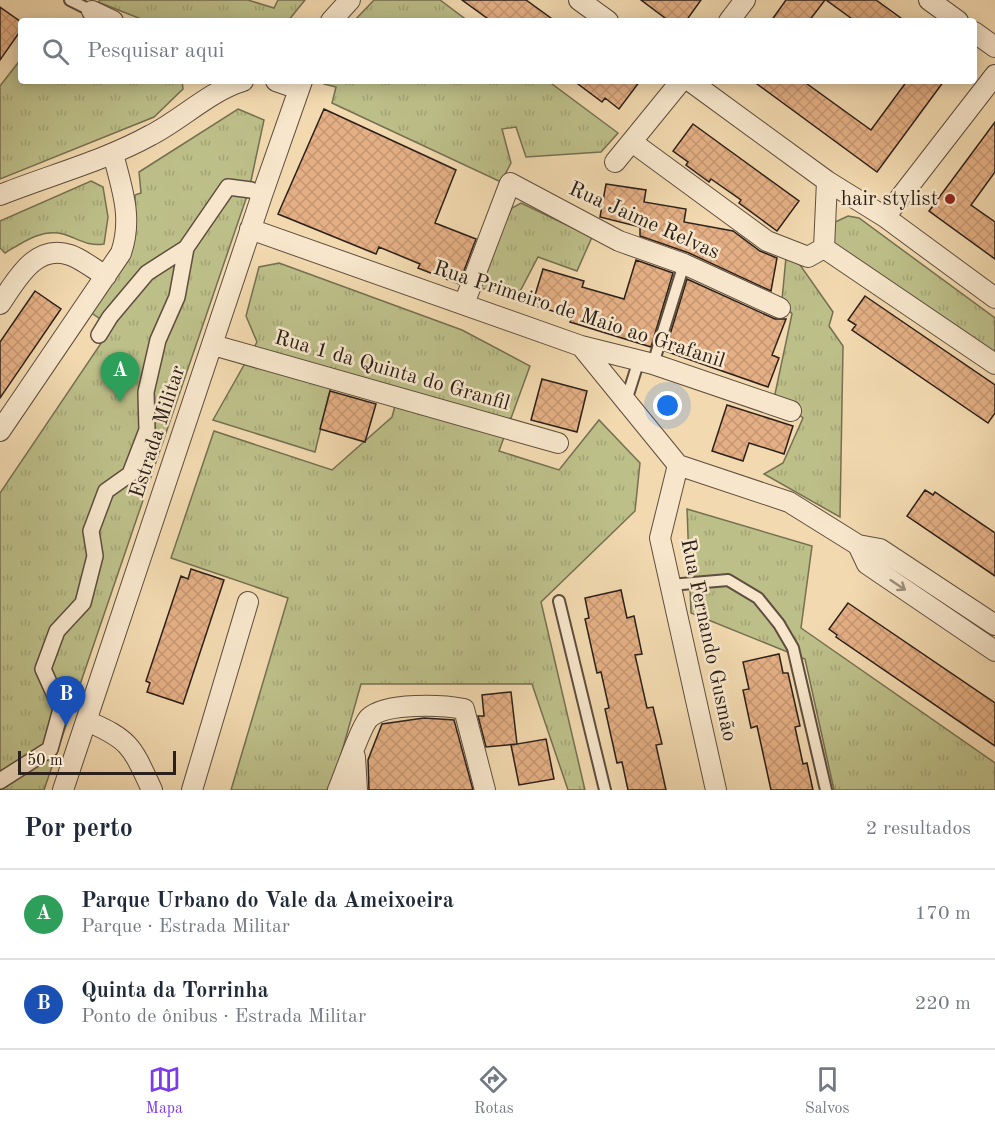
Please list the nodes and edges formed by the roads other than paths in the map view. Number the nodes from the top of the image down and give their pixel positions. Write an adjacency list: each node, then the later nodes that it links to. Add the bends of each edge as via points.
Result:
1 (70, 0): 6 (lane)
2 (350, 0): 8 (street)
3 (579, 0): 9 (street)
4 (745, 0): 10 (street)
5 (929, 0): 11 (street)
6 (92, 11): 7 (street)
7 (107, 18)
8 (334, 18)
9 (604, 18)
10 (731, 18)
11 (954, 18)
12 (977, 34): 13 (street)
13 (995, 47)
14 (995, 75): 26 (street)
15 (228, 84): 19 (street)
16 (679, 84): 20 (street)
17 (694, 84): 23 (street)
18 (301, 85): 25 (street, Estrada Militar)
19 (213, 87): 21 (street, via 152,135)
20 (632, 142): 22 (street); 29 (street, via 767,241 808,257)
21 (113, 154): 24 (street); 31 (street, via 128,216 127,235)
22 (615, 162)
23 (827, 181): 26 (street); 29 (street)
24 (0, 195)
25 (262, 195): 27 (street, Estrada Militar); 28 (street, via 228,187)
26 (885, 217): 32 (street)
27 (250, 229): 34 (street, Rua Primeiro de Maio ao Grafanil); 37 (street, Estrada Militar)
28 (186, 248): 36 (street, via 147,273); 54 (street, via 177,297 158,340 146,392 147,430 130,474 106,491 91,531 95,556 83,603 57,631 43,669 61,709 50,749)
29 (824, 248): 40 (street)
30 (684, 264): 34 (street, Rua Jaime Relvas, via 619,241 510,183); 35 (street, Rua Jaime Relvas); 39 (lane)
31 (106, 276): 33 (street, via 70,255 45,255 26,267); 43 (street)
32 (995, 298)
33 (0, 304)
34 (464, 304): 38 (street, Rua Primeiro de Maio ao Grafanil)
35 (780, 308)
36 (99, 335)
37 (213, 345): 44 (street, Rua 1 da Quinta do Granfil); 52 (street, Estrada Militar)
38 (581, 346): 39 (street, Rua Primeiro de Maio ao Grafanil); 41 (street)
39 (646, 362): 41 (lane); 42 (street, Rua Primeiro de Maio ao Grafanil)
40 (995, 364)
41 (626, 401): 45 (street)
42 (791, 411)
43 (0, 431)
44 (558, 443)
45 (678, 465): 46 (street, via 789,502); 47 (street, Rua Fernando Gusmão, via 660,538)
46 (858, 545): 50 (street, via 880,549); 51 (street, one-way to 51, via 867,564)
47 (670, 585): 62 (street, Rua Fernando Gusmão); 63 (lane, via 728,580 758,598 779,624 793,648)
48 (249, 602): 57 (street)
49 (559, 602): 61 (lane)
50 (995, 625)
51 (995, 651)
52 (87, 721): 55 (street, Estrada Militar); 56 (street, via 117,734 128,744)
53 (355, 751): 58 (street); 59 (street); 60 (street, via 368,718 383,709 464,709)
54 (0, 781)
55 (63, 790)
56 (152, 790)
57 (192, 790)
58 (338, 790)
59 (357, 790)
60 (485, 790)
61 (605, 790)
62 (716, 790)
63 (826, 790)

